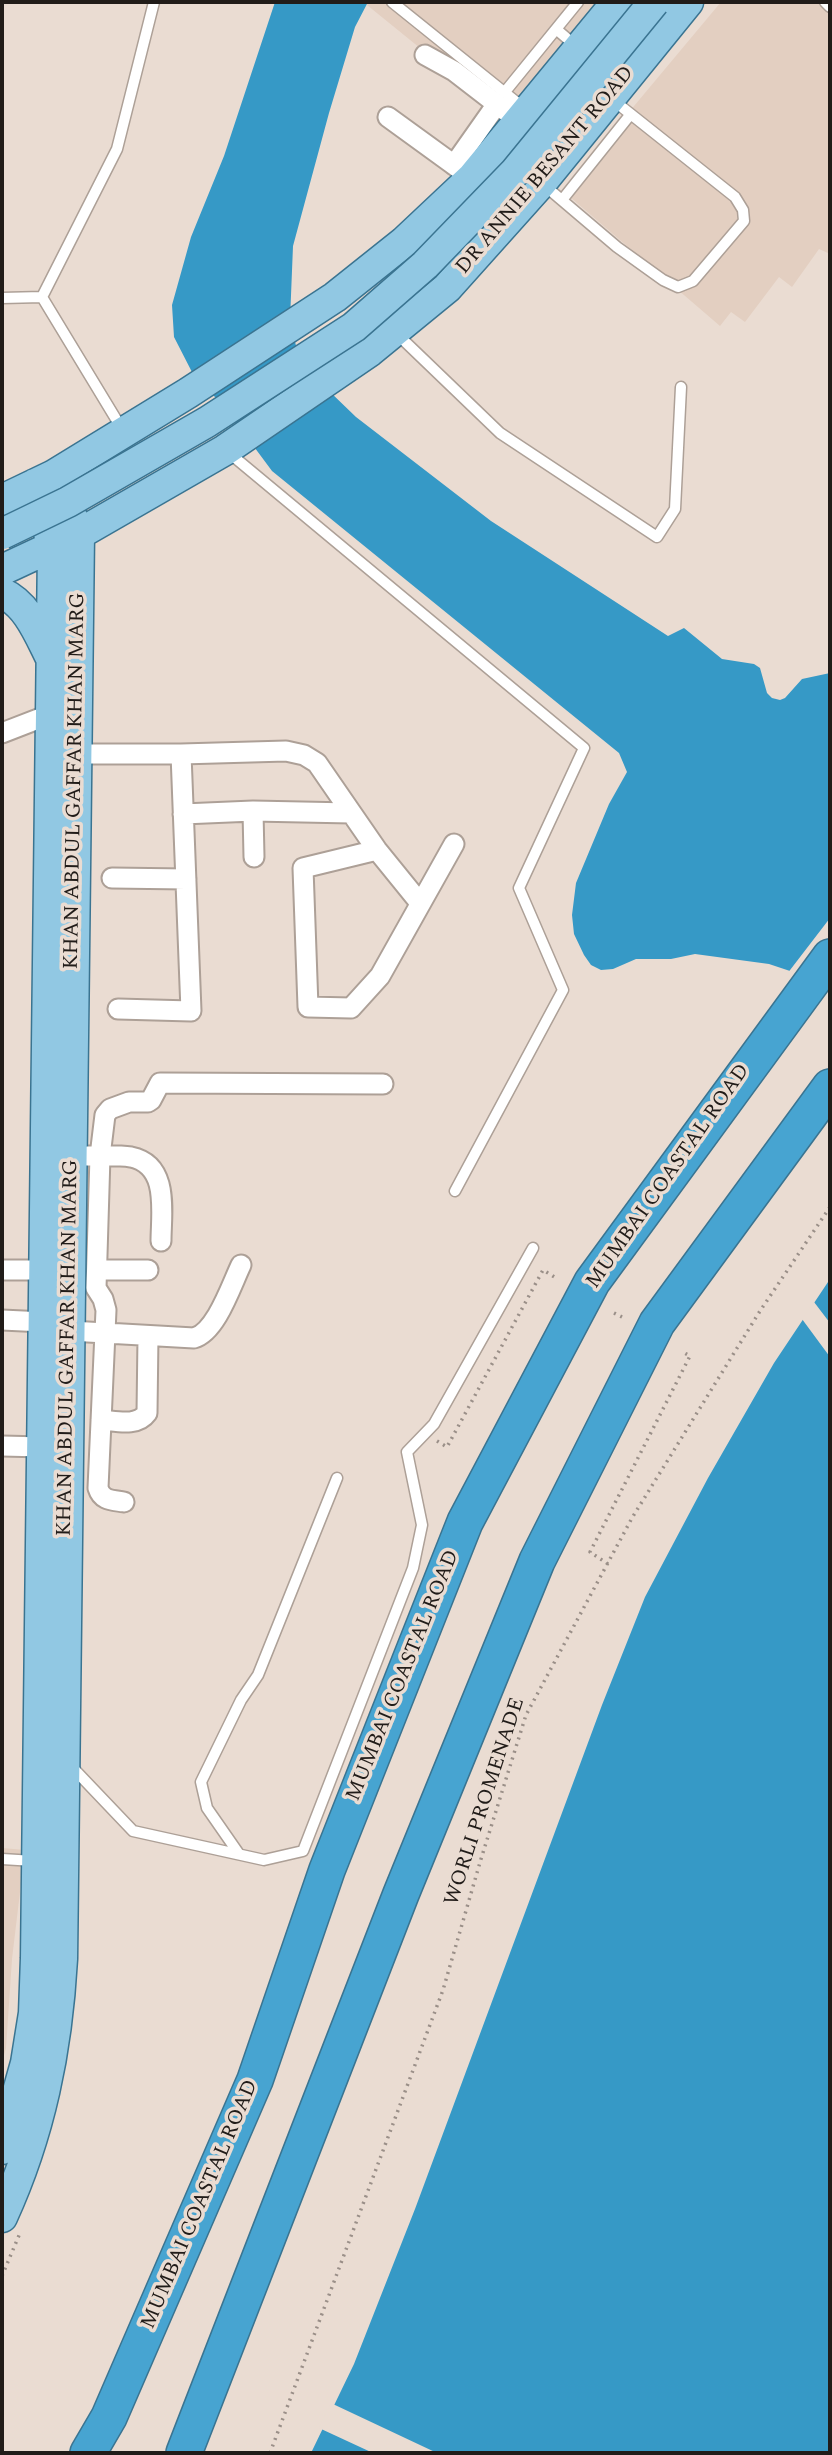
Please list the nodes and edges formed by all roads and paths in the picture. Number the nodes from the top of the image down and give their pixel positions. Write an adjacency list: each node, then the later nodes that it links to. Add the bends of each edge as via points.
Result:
1 (154, 2): 17 (lane, via 117,149)
2 (391, 2): 13 (lane)
3 (578, 2): 9 (lane)
4 (617, 2): 10 (main road)
5 (654, 2): 26 (main road, DR ANNIE BESANT ROAD, bridge, via 515,172 425,265 354,327 207,422 68,502)
6 (688, 2): 12 (main road, DR ANNIE BESANT ROAD)
7 (825, 2): 8 (lane)
8 (830, 7)
9 (556, 29): 10 (lane); 13 (lane)
10 (579, 48): 13 (main road)
11 (425, 55): 13 (street)
12 (620, 106): 16 (main road, DR ANNIE BESANT ROAD); 16 (lane, via 735,197 744,221 693,281 678,287 617,247)
13 (512, 108): 15 (main road)
14 (388, 117): 15 (street)
15 (463, 171): 21 (main road, via 404,242 335,297)
16 (551, 191): 19 (main road, DR ANNIE BESANT ROAD, via 447,288)
17 (42, 297): 18 (lane); 21 (lane)
18 (2, 298)
19 (394, 330): 20 (lane, via 500,433 657,537 675,509); 22 (main road, DR ANNIE BESANT ROAD)
20 (681, 387)
21 (117, 436): 23 (main road); 24 (main road)
22 (225, 450): 24 (main road, DR ANNIE BESANT ROAD); 49 (lane, via 584,748 519,888 563,990)
23 (44, 479): 25 (main road); 27 (main road, KHAN ABDUL GAFFAR KHAN MARG)
24 (148, 494): 27 (main road, DR ANNIE BESANT ROAD)
25 (2, 500)
26 (2, 534)
27 (66, 540): 28 (main road, DR ANNIE BESANT ROAD); 30 (main road, KHAN ABDUL GAFFAR KHAN MARG); 33 (main road, KHAN ABDUL GAFFAR KHAN MARG)
28 (2, 570)
29 (2, 593): 30 (main road, via 14,598 32,620)
30 (52, 659): 31 (main road, KHAN ABDUL GAFFAR KHAN MARG)
31 (51, 714): 32 (street); 55 (main road, KHAN ABDUL GAFFAR KHAN MARG)
32 (2, 733)
33 (76, 754): 34 (street); 48 (main road, KHAN ABDUL GAFFAR KHAN MARG)
34 (181, 754): 36 (street, via 286,751 304,755 317,763); 37 (street)
35 (253, 811): 36 (street); 37 (street); 40 (street)
36 (351, 813): 39 (street)
37 (183, 814): 42 (street)
38 (454, 844): 43 (street)
39 (377, 850): 43 (street); 43 (street, via 303,868 308,1007 351,1008 380,976)
40 (254, 857)
41 (112, 878): 42 (street)
42 (186, 879): 45 (street, via 191,1011)
43 (420, 903)
44 (830, 957): 79 (highway, MUMBAI COASTAL ROAD, via 592,1282 465,1522 327,1870 255,2080 109,2417)
45 (118, 1009)
46 (383, 1084): 48 (street, via 160,1083 148,1102 129,1102 110,1110)
47 (826, 1092): 80 (highway, via 657,1323 537,1560 401,1894)
48 (86, 1156): 51 (street, via 138,1159 152,1170 162,1188); 56 (street); 62 (main road, KHAN ABDUL GAFFAR KHAN MARG)
49 (455, 1191)
50 (830, 1207): 72 (path, WORLI PROMENADE, via 760,1311)
51 (161, 1241)
52 (533, 1248): 74 (lane, via 435,1424 407,1452 422,1525 413,1568 303,1851 264,1860)
53 (241, 1265): 64 (street, via 202,1336)
54 (2, 1270): 55 (street)
55 (45, 1270): 62 (main road, KHAN ABDUL GAFFAR KHAN MARG)
56 (97, 1270): 57 (street); 63 (street, via 96,1288 106,1310)
57 (148, 1270)
58 (556, 1278): 69 (path, via 543,1270)
59 (614, 1313): 60 (path)
60 (622, 1317)
61 (2, 1320): 62 (street)
62 (57, 1327): 63 (street); 68 (main road, KHAN ABDUL GAFFAR KHAN MARG); 73 (main road, KHAN ABDUL GAFFAR KHAN MARG)
63 (106, 1333): 64 (street); 66 (street)
64 (148, 1336): 66 (street, via 147,1413 134,1422)
65 (681, 1351): 72 (path, via 690,1356 590,1552)
66 (102, 1420): 71 (street, via 98,1488 106,1499)
67 (2, 1446): 68 (street)
68 (43, 1447): 76 (main road, KHAN ABDUL GAFFAR KHAN MARG)
69 (447, 1447)
70 (337, 1478): 74 (lane, via 258,1675 201,1782 207,1808)
71 (124, 1502)
72 (608, 1564): 81 (path, WORLI PROMENADE, via 526,1715 443,1990)
73 (64, 1758): 74 (lane, via 134,1831); 78 (main road, KHAN ABDUL GAFFAR KHAN MARG, via 59,2016 34,2132)
74 (240, 1855)
75 (2, 1859): 76 (lane)
76 (38, 1861): 77 (main road, KHAN ABDUL GAFFAR KHAN MARG, via 34,2013 26,2063)
77 (2, 2149)
78 (2, 2217)
79 (88, 2453)
80 (184, 2453)
81 (270, 2453)

